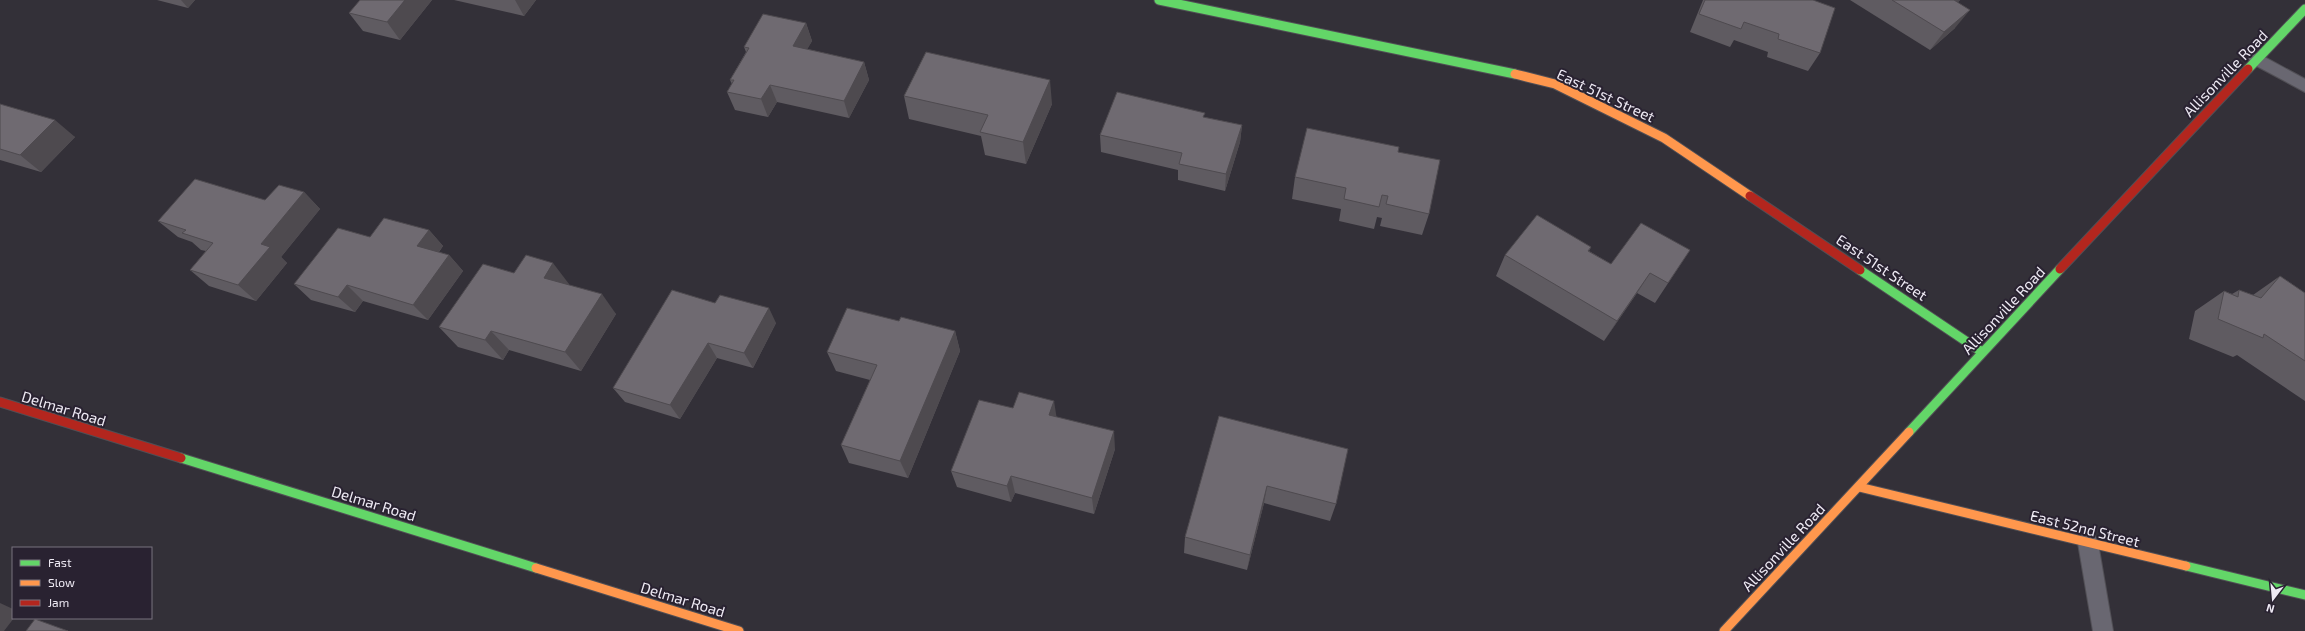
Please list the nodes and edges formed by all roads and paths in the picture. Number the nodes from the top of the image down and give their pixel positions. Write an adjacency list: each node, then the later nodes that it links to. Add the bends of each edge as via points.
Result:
1 (1159, 0): 5 (street, East 51st Street, via 1460,61 1555,84 1664,138)
2 (2305, 9): 3 (street, Allisonville Road)
3 (2257, 59): 4 (lane); 5 (street, Allisonville Road)
4 (2305, 86)
5 (1982, 352): 7 (street, Allisonville Road)
6 (0, 402): 10 (street, Delmar Road)
7 (1859, 487): 8 (street, East 52nd Street); 11 (street, Allisonville Road)
8 (2088, 542): 9 (street, East 52nd Street); 12 (lane)
9 (2305, 595)
10 (739, 631)
11 (1724, 631)
12 (2102, 631)

